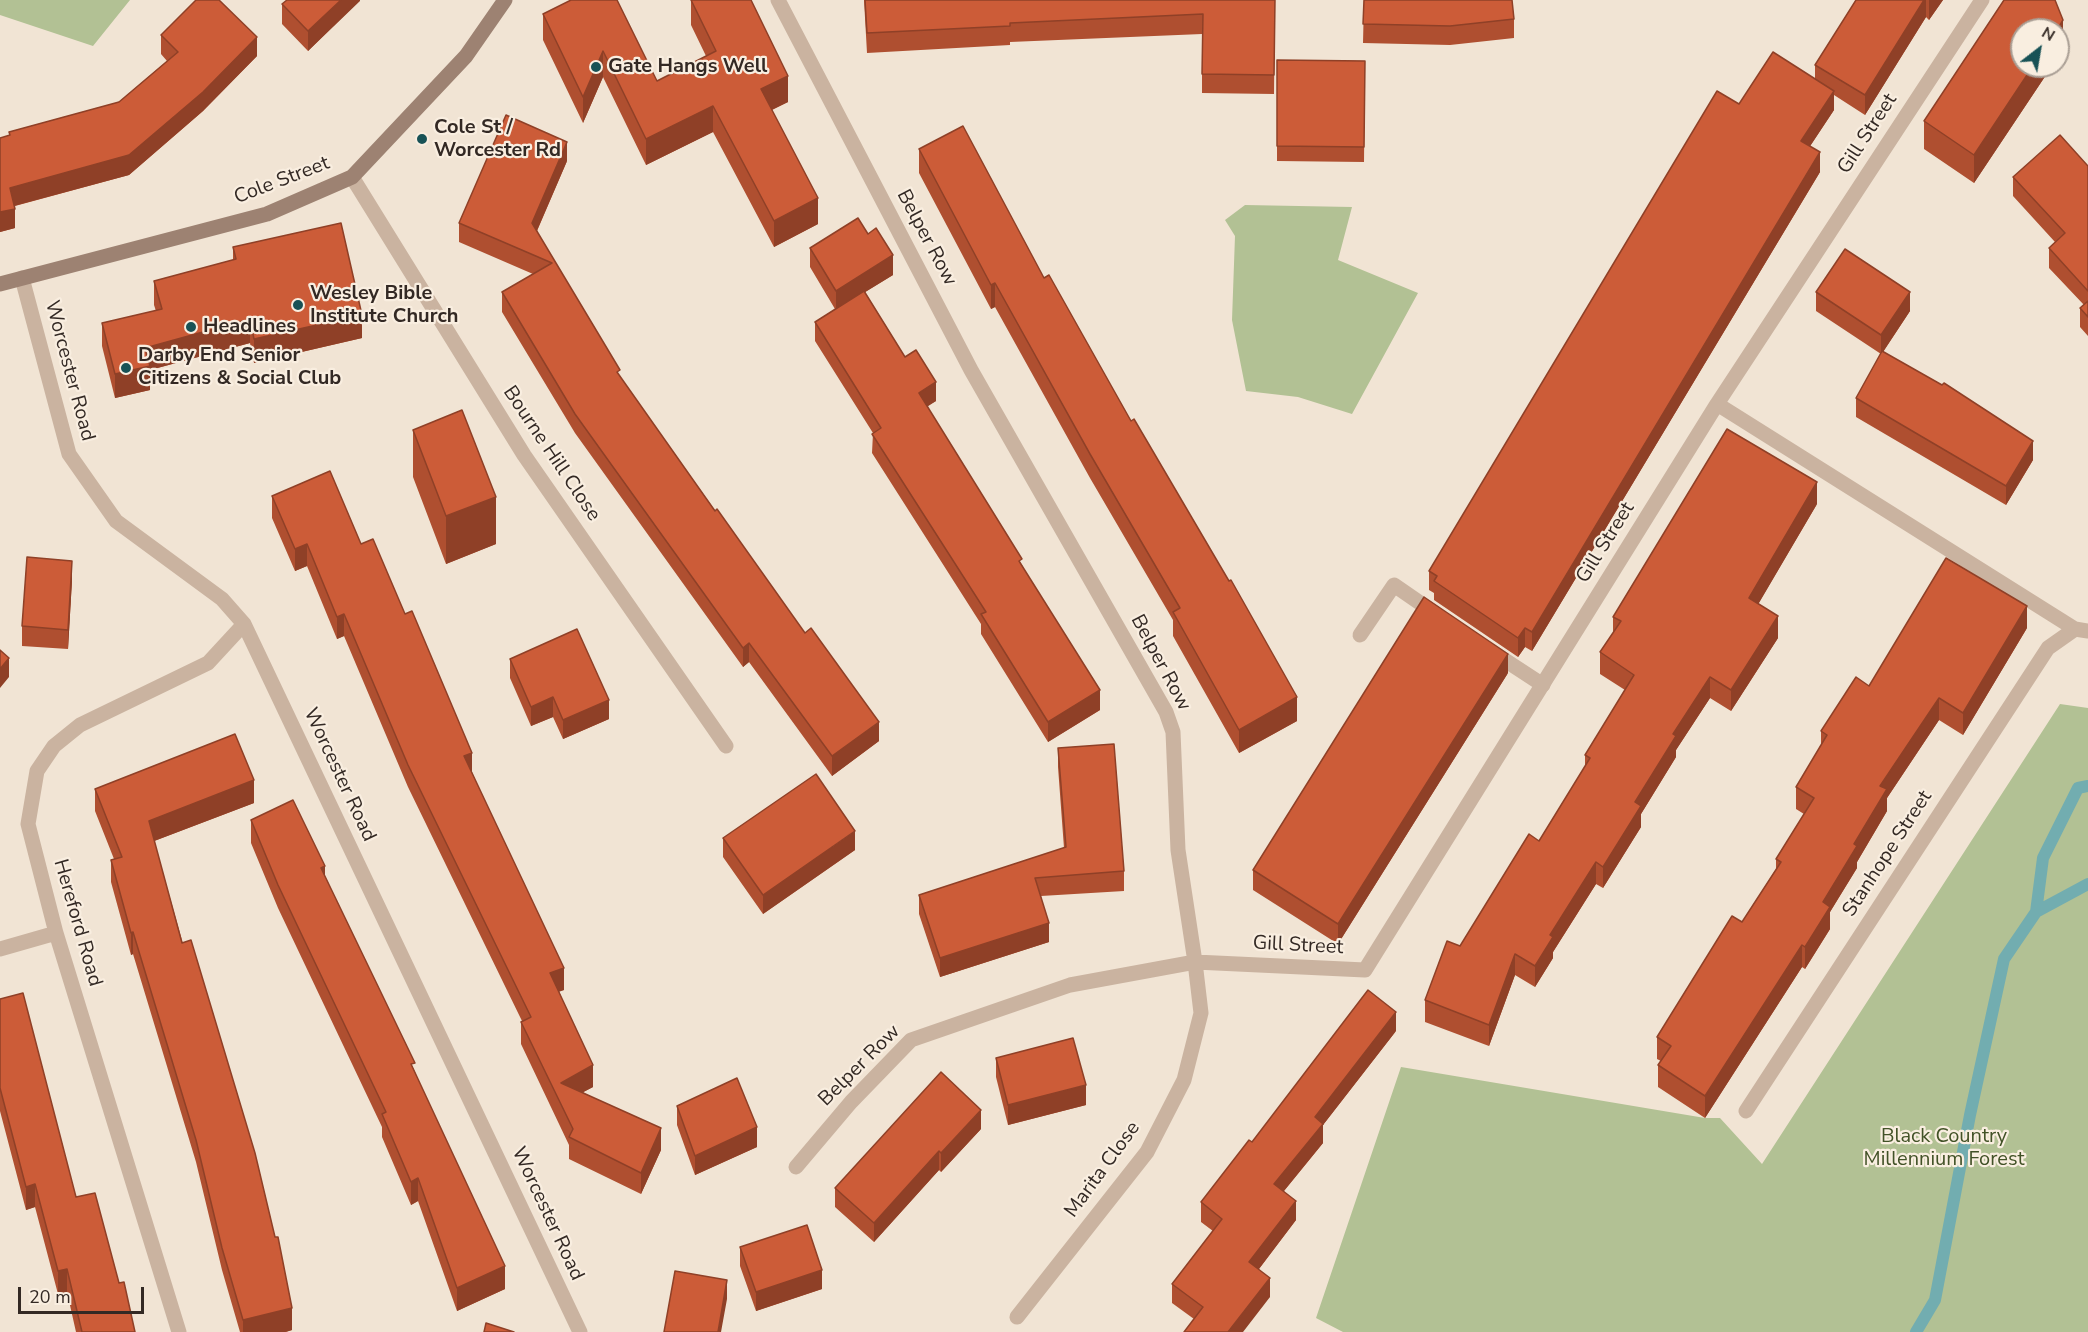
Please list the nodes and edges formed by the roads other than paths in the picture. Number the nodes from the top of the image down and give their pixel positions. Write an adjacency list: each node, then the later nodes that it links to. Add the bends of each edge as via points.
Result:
1 (505, 0): 4 (street, Cole Street, via 466,56)
2 (778, 0): 17 (street, Belper Row, via 971,370 1166,712 1173,732 1178,850)
3 (1982, 0): 7 (street, Gill Street)
4 (352, 177): 5 (street, Cole Street, via 267,214); 14 (street, Bourne Hill Close, via 524,455)
5 (22, 278): 6 (street, Cole Street); 8 (street, Worcester Road, via 69,454 116,521 222,599)
6 (0, 284)
7 (1717, 404): 10 (street, Stanhope Street); 13 (street, Gill Street)
8 (244, 624): 15 (street, Hereford Road, via 208,663 80,725 54,746 37,771 28,824); 22 (street, Worcester Road)
9 (1453, 626): 11 (street, via 1394,585)
10 (2082, 630): 18 (street, Stanhope Street, via 2048,648)
11 (1360, 635)
12 (1483, 645): 13 (street)
13 (1543, 685): 17 (street, Gill Street, via 1365,970)
14 (726, 746)
15 (56, 933): 16 (street); 21 (street, Hereford Road)
16 (0, 949)
17 (1196, 962): 19 (street, Belper Row, via 1070,985 911,1040); 20 (street, Marita Close, via 1201,1013 1184,1080 1147,1152)
18 (1746, 1111)
19 (796, 1167)
20 (1017, 1317)
21 (179, 1332)
22 (580, 1332)

